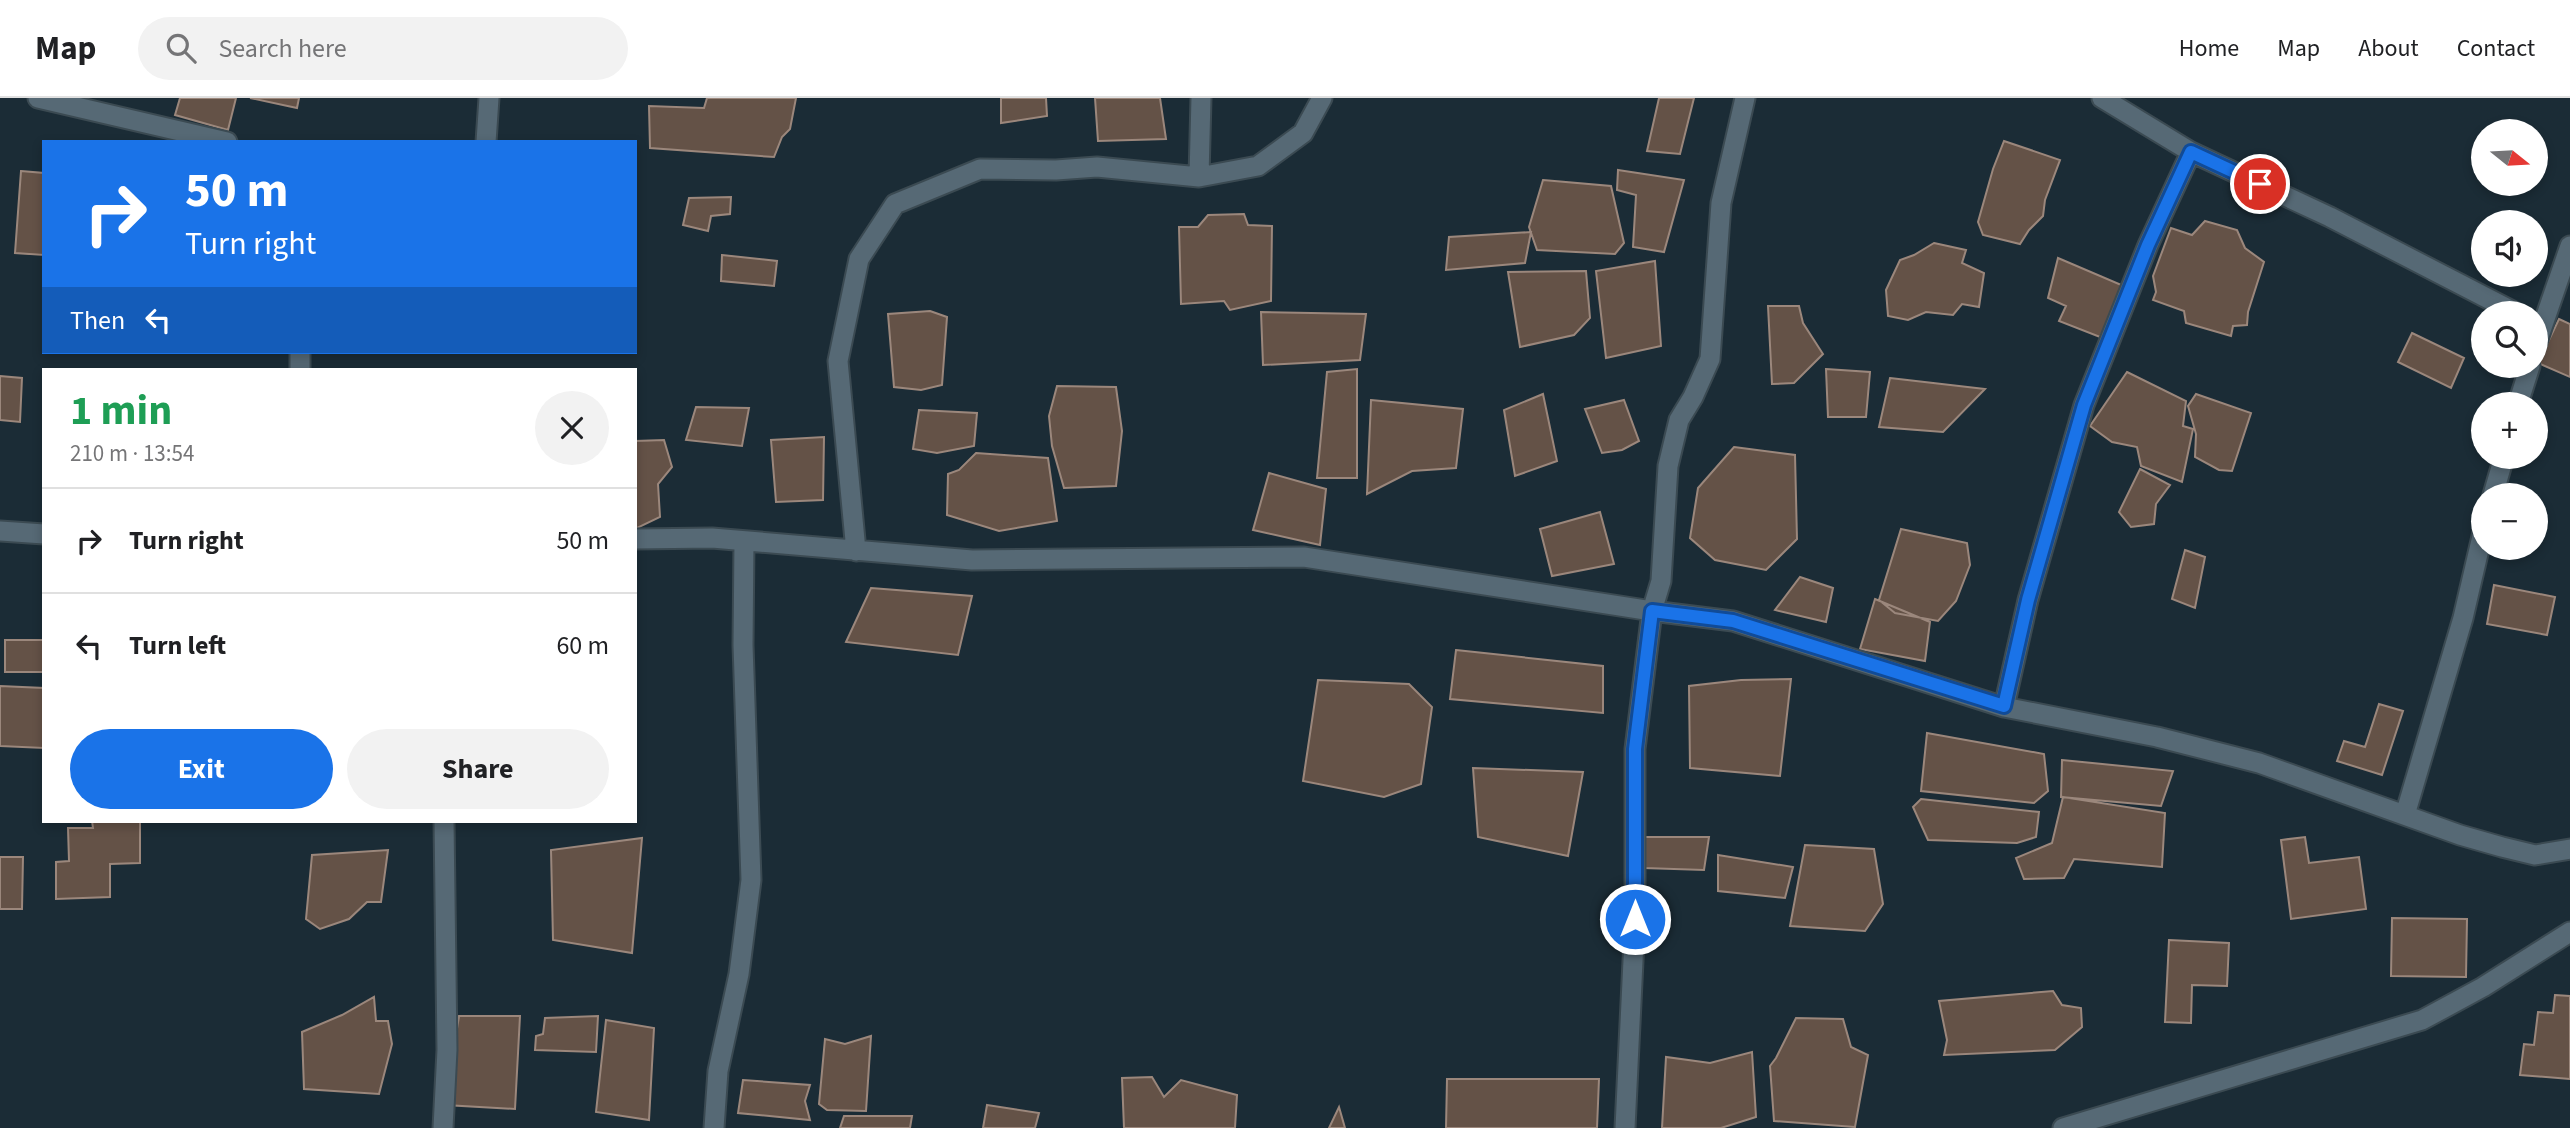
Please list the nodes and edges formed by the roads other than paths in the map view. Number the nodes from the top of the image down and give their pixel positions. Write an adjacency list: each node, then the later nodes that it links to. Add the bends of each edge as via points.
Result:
1 (38, 98): 7 (street)
2 (489, 98): 8 (street)
3 (1200, 98): 10 (street)
4 (1322, 98): 10 (street, via 1303,133 1258,166)
5 (1745, 98): 20 (street, via 1721,203 1710,359 1679,420 1668,466 1661,581)
6 (2102, 98): 9 (street)
7 (218, 140)
8 (486, 140)
9 (2191, 152): 12 (street); 21 (street, via 2084,405 2028,600)
10 (1199, 177): 18 (street, via 1097,167 980,169 895,204 859,259 838,361)
11 (2570, 246): 13 (street)
12 (2493, 301)
13 (2548, 304)
14 (0, 531): 15 (street)
15 (42, 534)
16 (637, 539): 17 (street)
17 (744, 541): 18 (street); 27 (street, via 751,880 739,974 718,1071)
18 (856, 551): 20 (street, via 972,559 1304,557)
19 (2476, 560): 22 (street)
20 (1652, 611): 21 (street, via 1733,621); 28 (street, via 1635,749 1635,919)
21 (2004, 706): 22 (street, via 2259,762)
22 (2405, 815): 24 (street, via 2535,855)
23 (444, 823): 26 (street, via 447,1050)
24 (2570, 849)
25 (2570, 932): 29 (street, via 2422,1020)
26 (443, 1128)
27 (714, 1128)
28 (1625, 1128)
29 (2063, 1128)

